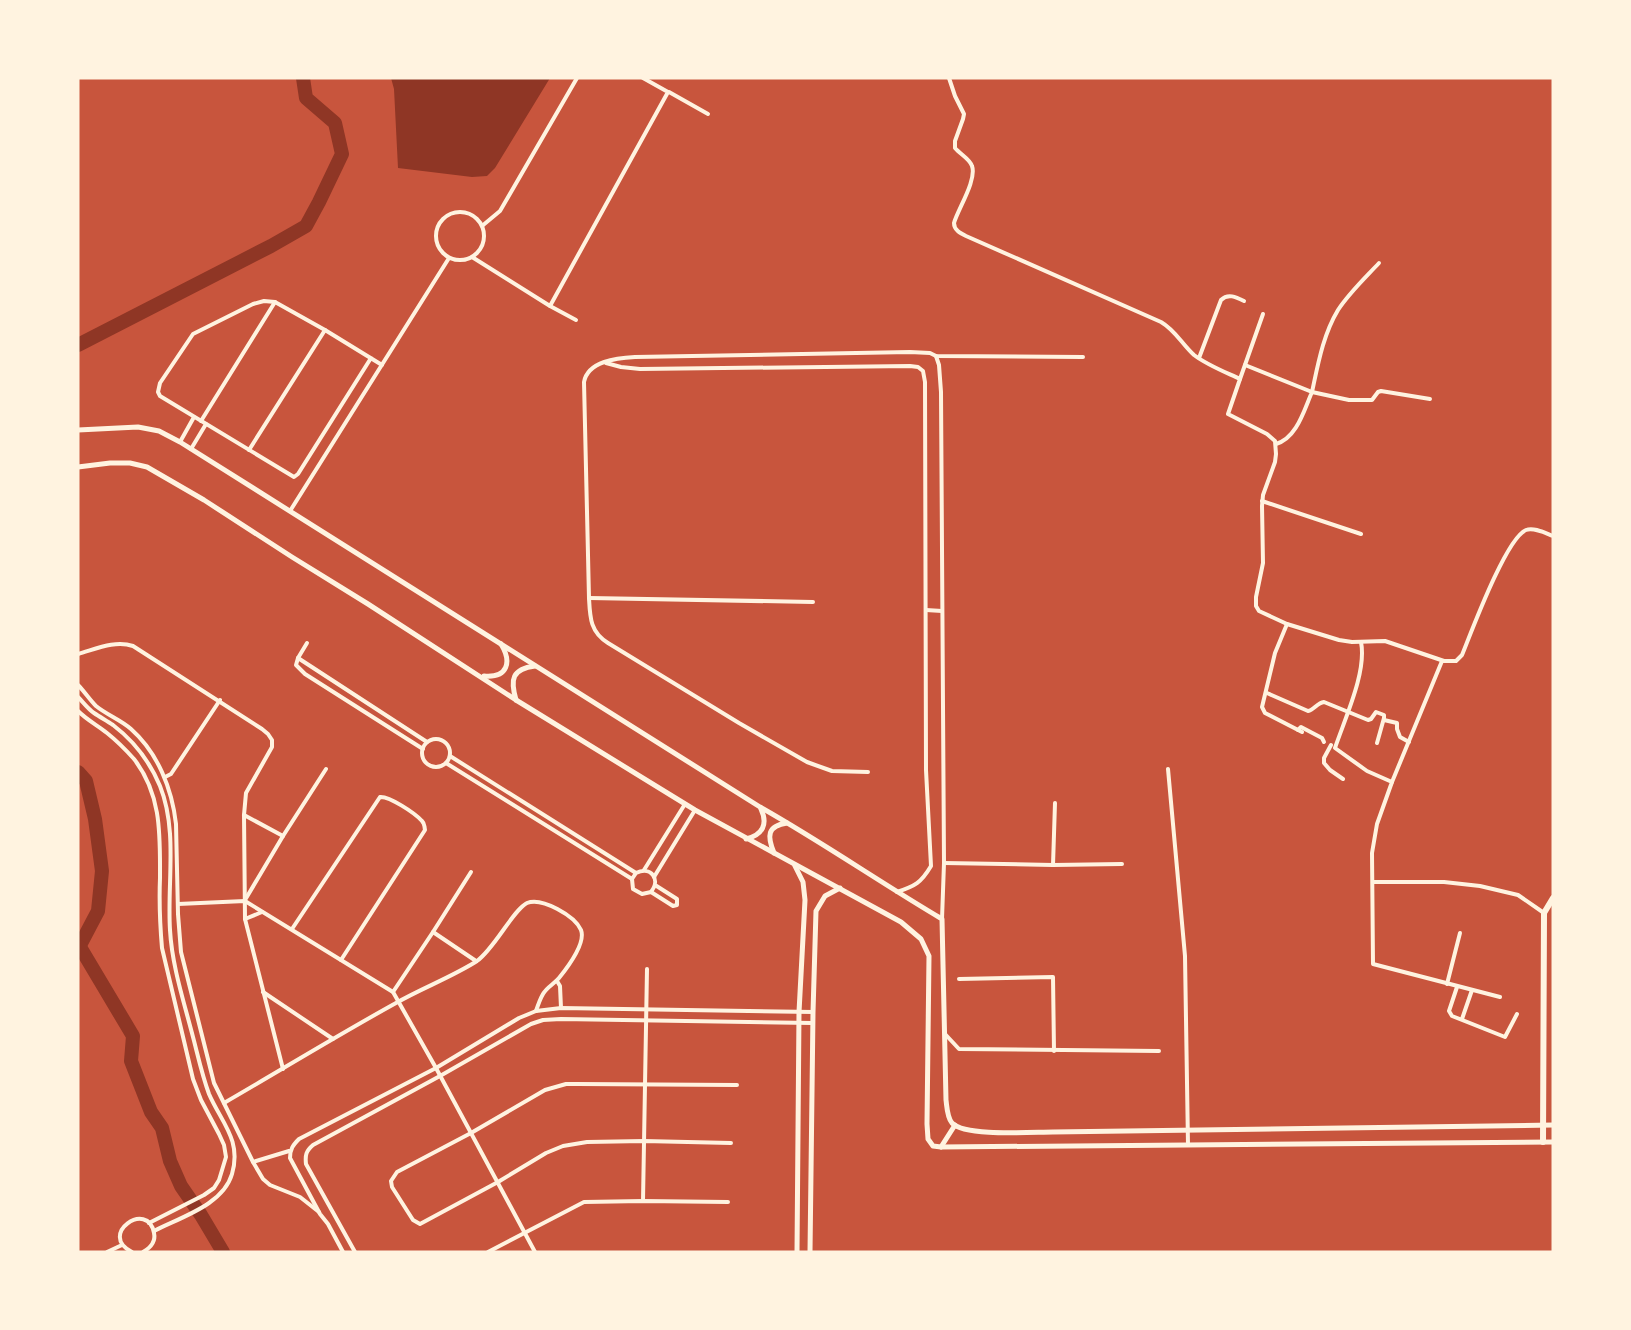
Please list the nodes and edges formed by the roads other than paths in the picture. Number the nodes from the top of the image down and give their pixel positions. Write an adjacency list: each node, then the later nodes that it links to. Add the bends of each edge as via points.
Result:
1 (577, 78): 6 (street, via 500,211)
2 (643, 78): 4 (street)
3 (949, 78): 19 (street, via 964,114 955,148 973,166 955,229 1161,322)
4 (668, 92): 5 (street); 12 (street)
5 (708, 114)
6 (482, 226): 7 (street, via 484,240); 8 (street, via 470,214 446,216 436,229 435,238)
7 (472, 257): 8 (street); 12 (street)
8 (449, 258): 21 (street)
9 (1379, 263): 24 (street, via 1336,313 1321,350)
10 (1244, 300): 19 (street, via 1229,296 1221,300)
11 (274, 302): 15 (street); 26 (street, via 253,304 193,334 158,392); 27 (street)
12 (550, 306): 14 (street)
13 (1263, 314): 22 (street)
14 (576, 320)
15 (325, 330): 18 (street); 33 (street)
16 (936, 356): 17 (street); 20 (street, via 910,352 635,357); 42 (street, via 941,392)
17 (1083, 357)
18 (371, 358): 21 (street); 33 (street, via 297,476)
19 (1199, 358): 23 (street)
20 (605, 363): 39 (street, via 590,369 584,382); 41 (street, via 640,369 922,369)
21 (382, 365): 36 (street)
22 (1245, 365): 23 (street); 24 (street)
23 (1240, 379): 31 (street, via 1228,414 1267,434)
24 (1312, 392): 25 (street, via 1357,400 1372,400 1380,391); 31 (street, via 1293,431)
25 (1430, 399)
26 (195, 417): 27 (street); 30 (street)
27 (201, 421): 28 (street)
28 (206, 424): 32 (street); 33 (street)
29 (78, 430): 30 (street, via 138,427 159,431)
30 (180, 442): 32 (street)
31 (1276, 444): 35 (street, via 1275,462)
32 (191, 449): 36 (street)
33 (249, 450)
34 (78, 467): 51 (street, via 130,463 147,467)
35 (1262, 501): 37 (street); 43 (street, via 1263,563 1256,606 1260,612)
36 (290, 511): 45 (street)
37 (1361, 534)
38 (1553, 536): 49 (street, via 1531,529 1519,535 1503,560 1462,656 1453,662)
39 (589, 598): 40 (street); 69 (street, via 592,626 608,643 807,762 832,771)
40 (813, 602)
41 (926, 610): 42 (street); 95 (street, via 926,770 931,866 914,887)
42 (942, 611): 82 (street)
43 (1287, 624): 44 (street, via 1339,640); 53 (street, via 1275,653)
44 (1361, 642): 49 (street, via 1385,641); 58 (street, via 1359,676)
45 (500, 643): 50 (street); 51 (street, via 508,660 506,668 492,677)
46 (308, 644): 48 (street)
47 (78, 654): 55 (street, via 125,643)
48 (297, 658): 60 (street); 64 (street, via 296,665 305,674)
49 (1442, 661): 61 (street)
50 (536, 666): 56 (street, via 525,667 514,676); 75 (street)
51 (480, 676): 56 (street)
52 (78, 685): 70 (street, via 97,706 132,730)
53 (1267, 693): 58 (street, via 1306,710 1324,702); 63 (street, via 1262,705 1266,713)
54 (78, 697): 156 (street, via 143,754 168,809 171,946 203,1076 231,1136 236,1157 221,1195)
55 (219, 700): 70 (street, via 171,774); 77 (street, via 272,740 268,756 246,793)
56 (516, 700): 74 (street)
57 (78, 711): 155 (street, via 135,760 158,811 162,948 194,1079 226,1157 214,1188)
58 (1348, 711): 59 (street, via 1368,720 1378,711); 63 (street)
59 (1384, 720): 61 (street, via 1397,723 1400,737); 62 (street)
60 (427, 742): 64 (street); 65 (street, via 443,740 450,748)
61 (1410, 742): 72 (street)
62 (1377, 743)
63 (1333, 746): 71 (street, via 1323,761); 72 (street, via 1368,771)
64 (423, 749): 66 (street, via 424,760 430,766)
65 (450, 756): 66 (street); 88 (street)
66 (447, 763): 90 (street)
67 (326, 769): 79 (street)
68 (1168, 769): 141 (street, via 1185,956)
69 (868, 772)
70 (164, 777): 98 (street, via 177,824)
71 (1343, 780)
72 (1392, 782): 91 (street, via 1373,840)
73 (1055, 803): 85 (street)
74 (685, 804): 76 (street); 86 (street)
75 (760, 807): 78 (street); 80 (street, via 764,826 757,835)
76 (695, 810): 80 (street); 89 (street)
77 (244, 815): 79 (street); 97 (street)
78 (789, 823): 81 (street, via 771,831 769,841); 95 (street)
79 (283, 836): 97 (street)
80 (746, 838): 81 (street)
81 (774, 854): 83 (street)
82 (944, 862): 85 (street); 102 (street)
83 (795, 864): 93 (street); 121 (street, via 805,900)
84 (1122, 864): 85 (street)
85 (1053, 865)
86 (644, 870): 88 (street); 89 (street)
87 (471, 872): 104 (street)
88 (636, 873): 90 (street)
89 (654, 877): 92 (street)
90 (632, 879): 94 (street, via 636,892)
91 (1373, 882): 100 (street, via 1480,886 1518,895); 111 (street, via 1373,964)
92 (655, 885): 94 (street); 94 (street, via 677,899 676,905)
93 (840, 888): 122 (street, via 825,896 816,911); 148 (street, via 901,922 921,939 929,956 927,1132 931,1144)
94 (651, 891)
95 (897, 892): 102 (street)
96 (1553, 900): 100 (main road)
97 (245, 901): 98 (street); 99 (street); 101 (street)
98 (178, 904): 137 (street, via 184,967 214,1083)
99 (262, 912): 101 (street); 103 (street)
100 (1544, 913): 139 (main road)
101 (245, 919): 114 (street)
102 (942, 920): 128 (street)
103 (292, 929): 106 (street); 106 (street, via 380,797 391,799 421,820 425,830)
104 (433, 932): 107 (street); 115 (street)
105 (1460, 933): 111 (street)
106 (341, 960): 115 (street)
107 (476, 961): 110 (street, via 493,946 524,905 546,904 577,923 582,933 580,944); 117 (street)
108 (647, 969): 119 (street)
109 (959, 979): 130 (street, via 1053,977)
110 (557, 981): 118 (street); 120 (street, via 542,996)
111 (1447, 984): 112 (street)
112 (1457, 987): 113 (street); 124 (street, via 1449,1011)
113 (1472, 990): 116 (street); 124 (street)
114 (262, 992): 129 (street); 133 (street)
115 (393, 992): 117 (street)
116 (1500, 997)
117 (398, 1001): 129 (street); 132 (street)
118 (561, 1008): 119 (street); 120 (street)
119 (646, 1010): 121 (street); 125 (street)
120 (536, 1011): 132 (street)
121 (799, 1012): 122 (street); 126 (street)
122 (813, 1012): 127 (street)
123 (1517, 1014): 124 (street, via 1506,1037)
124 (1462, 1019)
125 (646, 1021): 126 (street); 134 (street, via 540,1021); 135 (street)
126 (799, 1023): 127 (street); 166 (street)
127 (812, 1023): 167 (street)
128 (945, 1034): 130 (street, via 959,1049); 138 (street, via 946,1100 950,1119)
129 (333, 1039): 133 (street)
130 (1054, 1051): 131 (street)
131 (1159, 1051)
132 (436, 1068): 134 (street); 149 (street, via 298,1139)
133 (283, 1069): 137 (street)
134 (440, 1076): 142 (street); 163 (street, via 307,1151 306,1164)
135 (645, 1085): 136 (street); 142 (street, via 556,1086); 143 (street)
136 (737, 1085)
137 (223, 1103): 150 (street)
138 (956, 1125): 141 (street, via 980,1132); 148 (street)
139 (1543, 1125): 140 (street); 141 (street); 144 (main road)
140 (1553, 1125)
141 (1188, 1130): 147 (street)
142 (471, 1133): 151 (street); 151 (street, via 397,1172 391,1181 393,1187 412,1220 420,1224)
143 (644, 1142): 146 (street); 151 (street, via 563,1146); 152 (street)
144 (1543, 1142): 145 (street); 147 (street)
145 (1553, 1142)
146 (731, 1143)
147 (1188, 1145): 148 (street)
148 (941, 1147)
149 (291, 1149): 150 (street); 154 (street, via 290,1158)
150 (253, 1162): 154 (street, via 270,1185 300,1197)
151 (498, 1182): 157 (street)
152 (643, 1201): 153 (street); 157 (street, via 584,1202)
153 (728, 1202)
154 (320, 1214): 162 (street)
155 (149, 1223): 156 (street); 158 (street, via 137,1219 125,1224 121,1230)
156 (154, 1231): 161 (street, via 154,1242)
157 (525, 1233): 164 (street); 165 (street)
158 (122, 1245): 159 (street); 160 (street)
159 (107, 1252)
160 (132, 1252)
161 (145, 1252)
162 (343, 1252)
163 (355, 1252)
164 (488, 1252)
165 (535, 1252)
166 (797, 1252)
167 (810, 1252)

